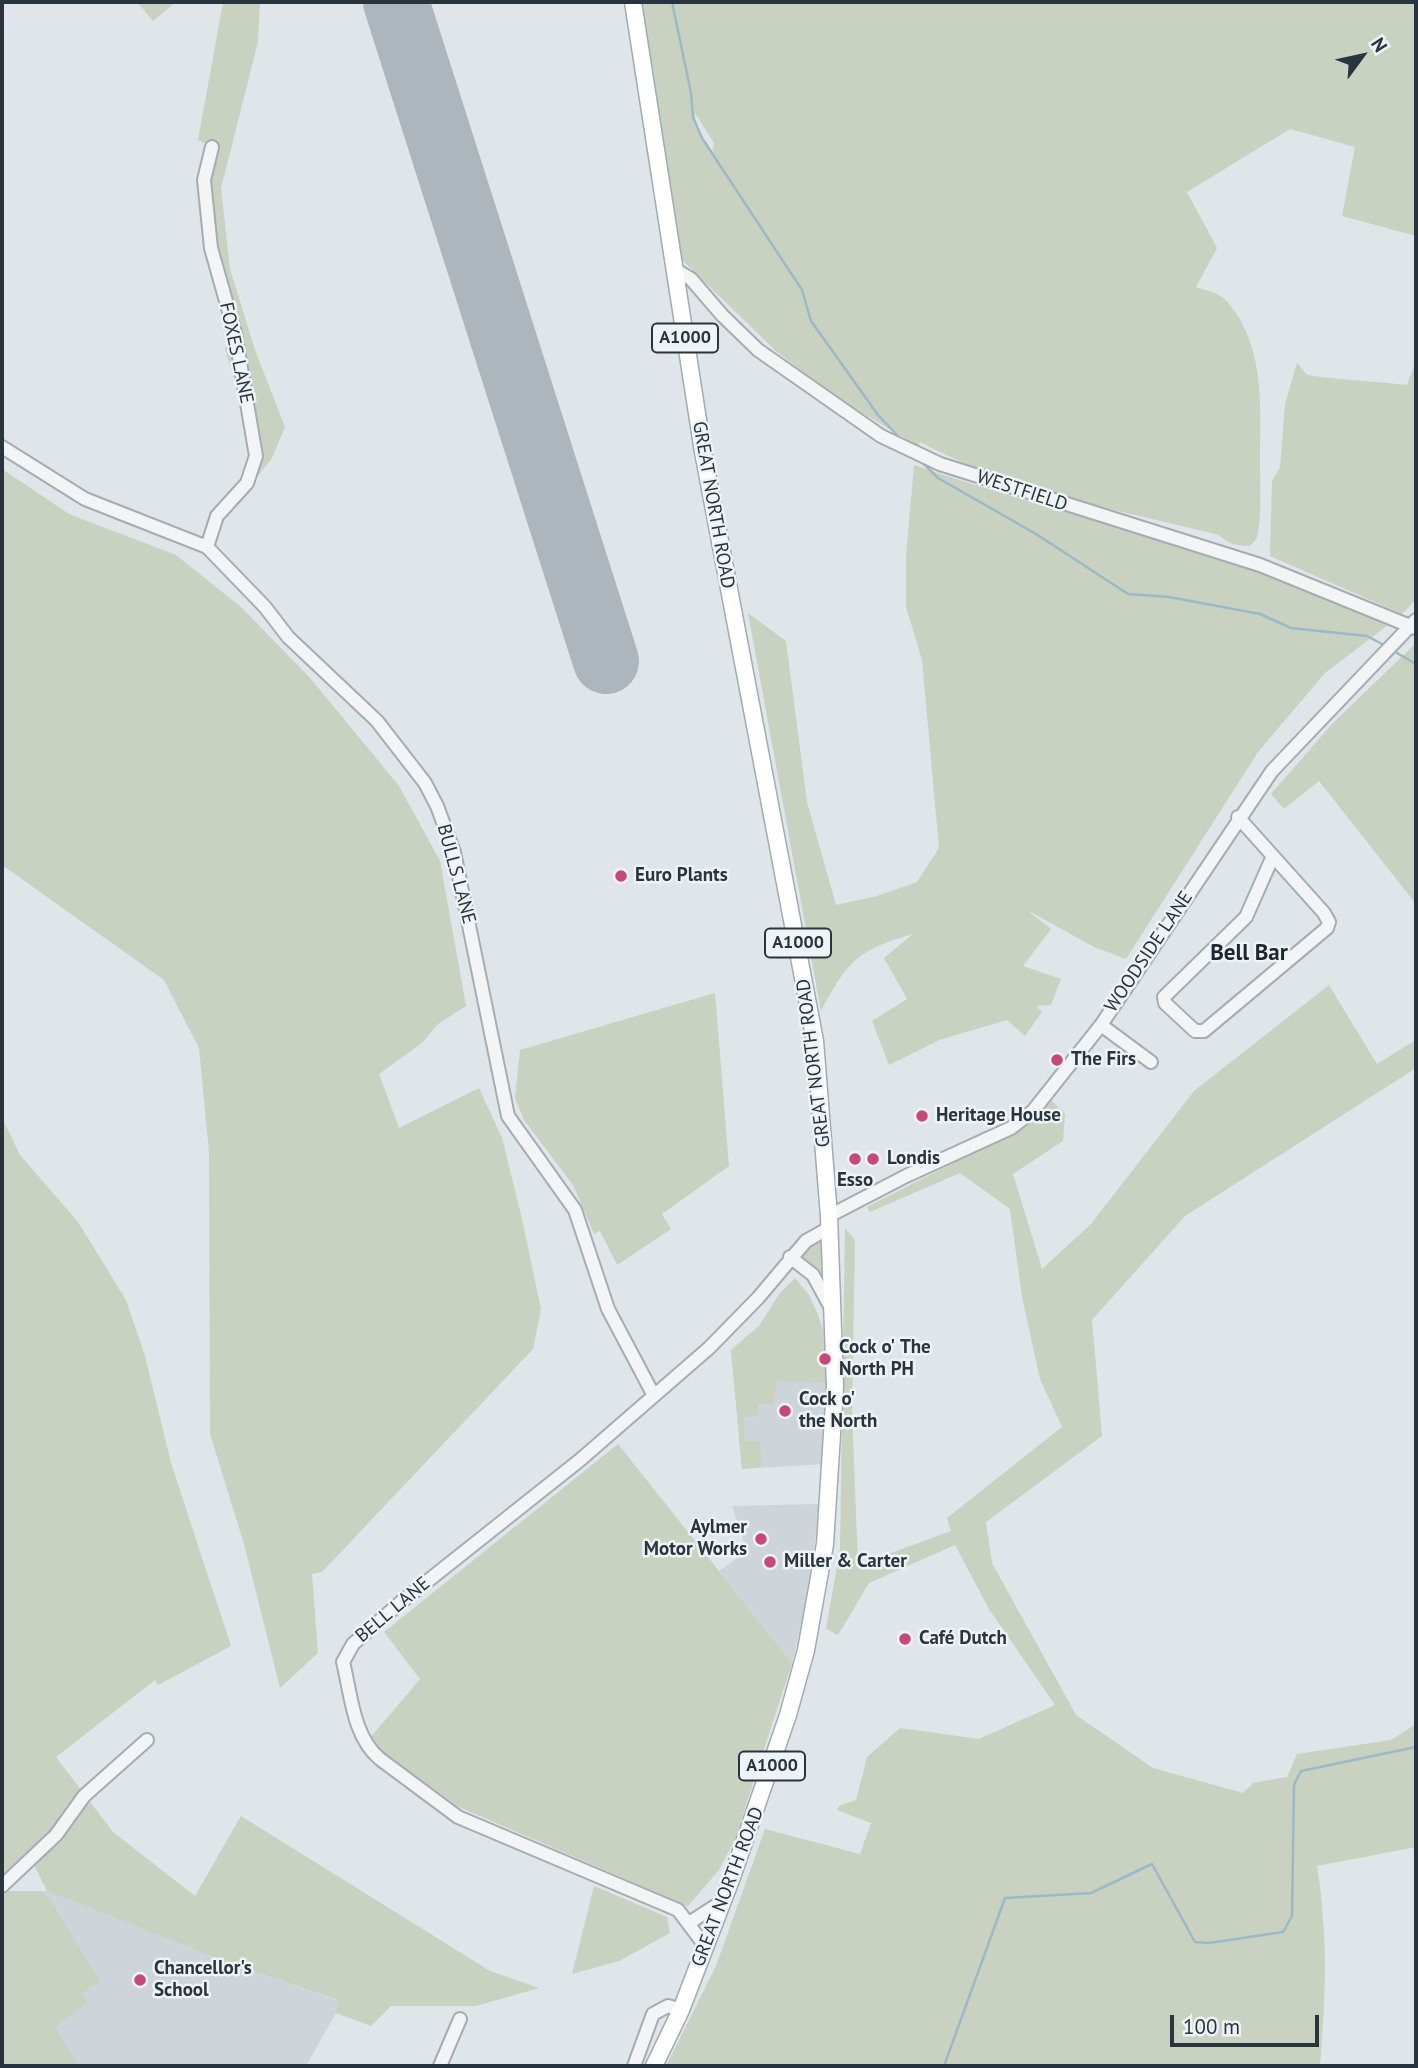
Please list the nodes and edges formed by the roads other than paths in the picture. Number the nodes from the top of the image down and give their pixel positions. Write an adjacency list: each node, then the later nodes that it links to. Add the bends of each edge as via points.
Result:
1 (633, 2): 3 (main road, GREAT NORTH ROAD / A1000)
2 (212, 147): 5 (street, FOXES LANE, via 204,180 211,248 234,333 256,456 247,483 217,516)
3 (674, 269): 6 (street, WESTFIELD, via 691,279 758,350 881,436 940,464 1260,565); 11 (main road, GREAT NORTH ROAD / A1000, via 703,452 808,996)
4 (2, 447): 5 (street, BULLS LANE, via 85,499)
5 (207, 547): 14 (street, BULLS LANE, via 288,637 377,721 425,783 454,852 508,1116 575,1210 608,1309)
6 (1414, 625): 7 (street, WOODSIDE LANE, via 1272,771)
7 (1238, 817): 8 (street); 9 (street, WOODSIDE LANE)
8 (1273, 856): 8 (street, via 1324,913 1327,928 1203,1031 1195,1031 1164,998 1246,916)
9 (1101, 1025): 10 (street); 11 (street, WOODSIDE LANE, via 1053,1090 1011,1128 906,1176)
10 (1151, 1062)
11 (829, 1222): 12 (street, BELL LANE); 13 (main road, GREAT NORTH ROAD / A1000)
12 (790, 1257): 13 (street, via 813,1275); 14 (street, BELL LANE, via 734,1324)
13 (834, 1313): 17 (main road, GREAT NORTH ROAD / A1000, via 831,1483 814,1609 788,1715)
14 (653, 1394): 18 (street, BELL LANE, via 580,1460 400,1603 353,1644 343,1662 360,1730 380,1759 458,1817 657,1900 678,1910)
15 (147, 1740): 16 (street, via 84,1796 56,1835)
16 (2, 1886)
17 (723, 1901): 18 (street); 19 (main road, GREAT NORTH ROAD / A1000)
18 (689, 1923): 19 (street, BELL LANE)
19 (705, 1946): 20 (main road, GREAT NORTH ROAD / A1000)
20 (681, 2010): 23 (street, via 668,2006 653,2014); 24 (main road, GREAT NORTH ROAD / A1000)
21 (460, 2019): 22 (street)
22 (440, 2066)
23 (634, 2066)
24 (654, 2066)

